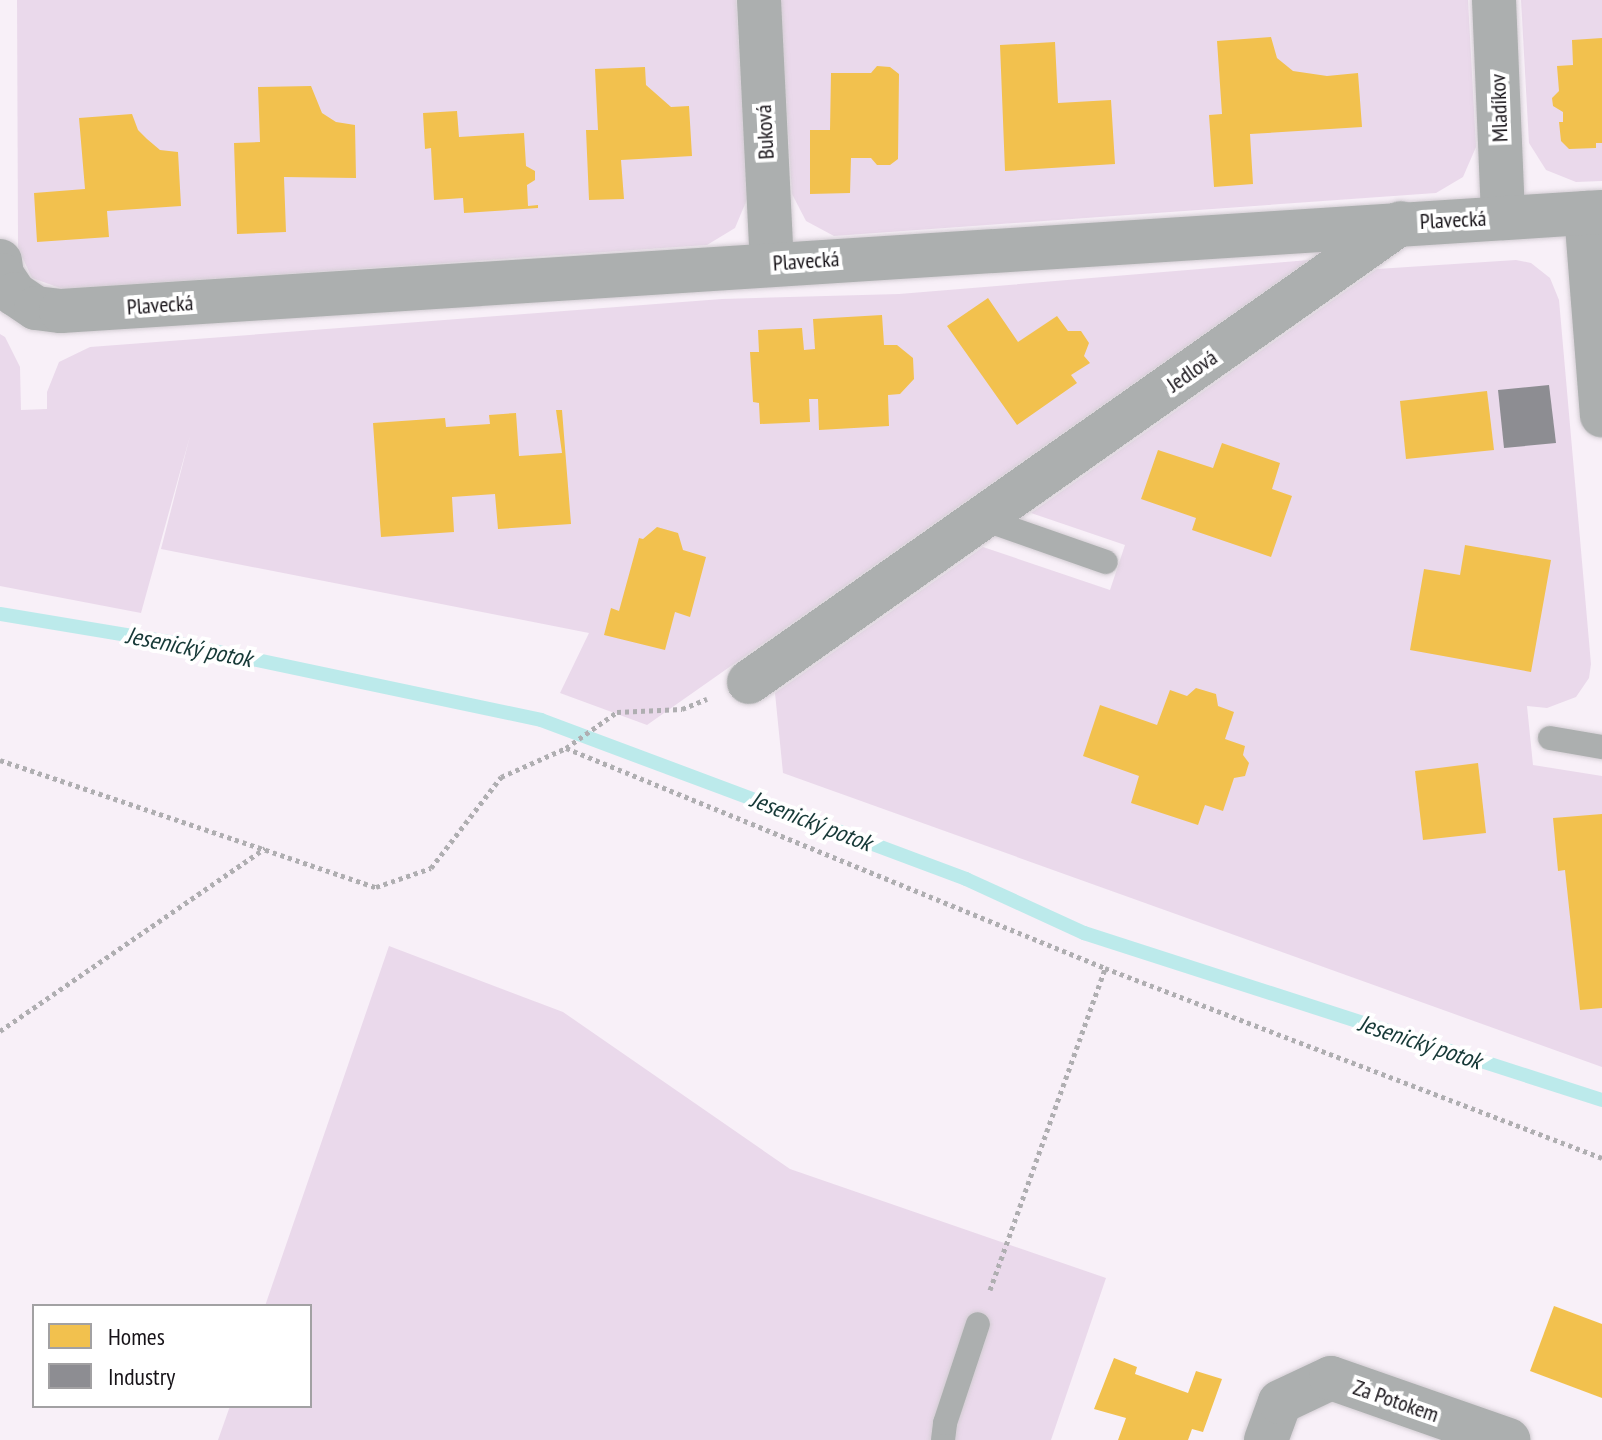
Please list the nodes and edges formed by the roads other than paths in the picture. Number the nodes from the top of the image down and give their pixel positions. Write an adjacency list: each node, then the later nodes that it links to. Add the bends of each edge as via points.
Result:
1 (759, 0): 6 (street, Buková)
2 (1494, 0): 4 (street, Mladíkov)
3 (1594, 212): 4 (street, Plavecká); 8 (street)
4 (1503, 217): 5 (street, Plavecká)
5 (1401, 223): 6 (street, Plavecká); 9 (street, Jedlová)
6 (772, 264): 7 (street, Plavecká, via 61,311 36,308)
7 (8, 277)
8 (1602, 415)
9 (983, 519): 10 (lane); 11 (street, Jedlová)
10 (1106, 562)
11 (749, 682)
12 (1550, 738): 13 (lane)
13 (1602, 747)
14 (978, 1324): 15 (lane)
15 (943, 1440)
16 (1266, 1440): 17 (street, Za Potokem, via 1280,1402 1331,1378)
17 (1508, 1440)

